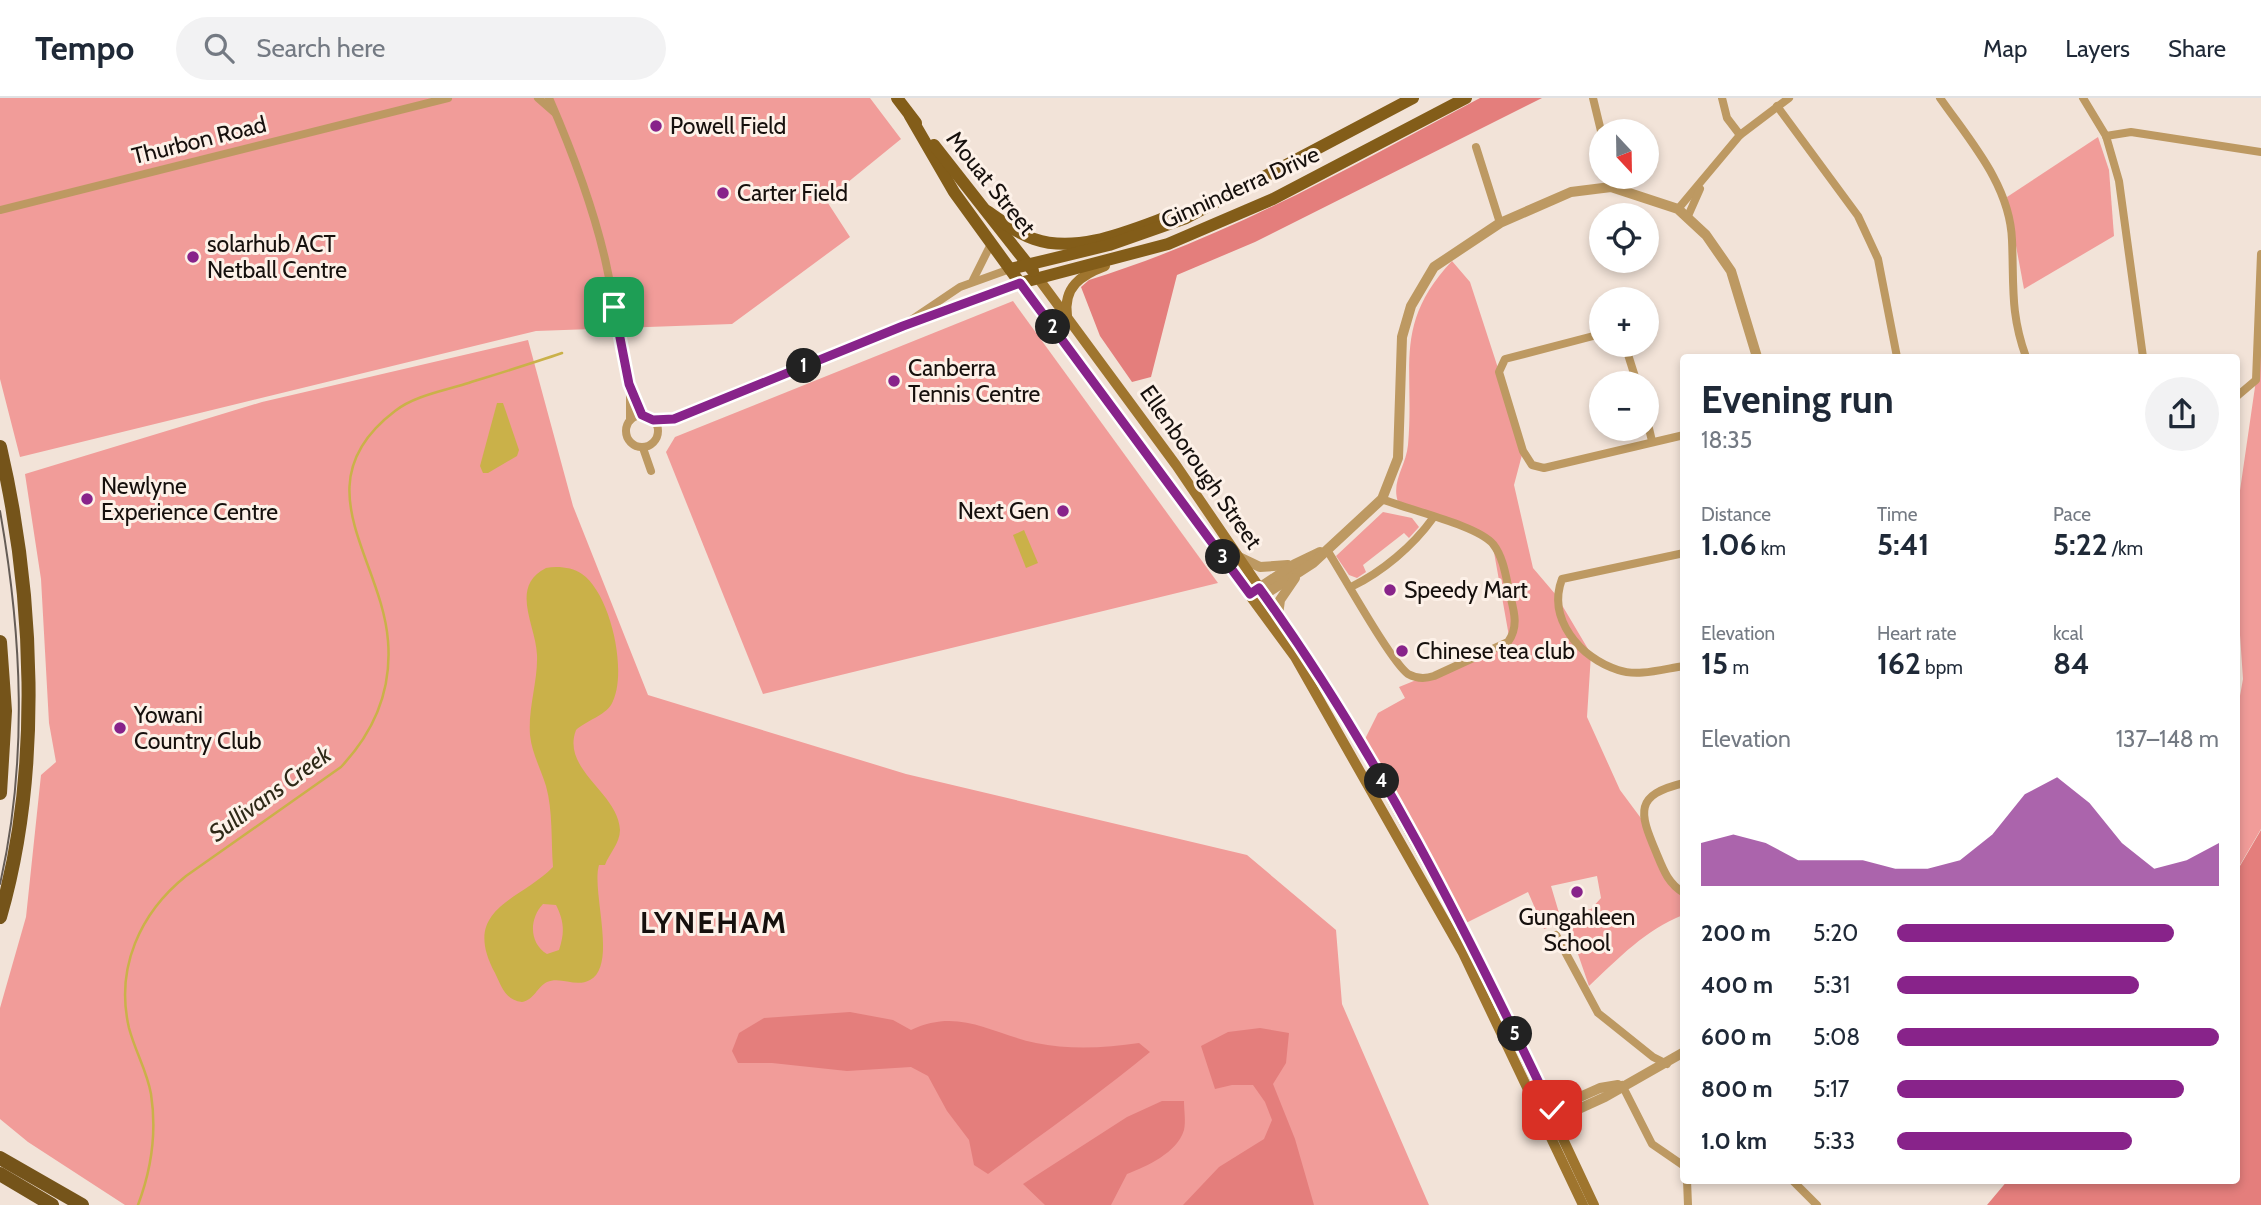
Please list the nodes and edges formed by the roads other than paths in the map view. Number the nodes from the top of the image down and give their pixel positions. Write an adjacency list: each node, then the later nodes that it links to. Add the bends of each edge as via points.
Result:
1 (448, 98): 25 (street, Thurbon Road)
2 (538, 98): 13 (street)
3 (550, 98): 13 (street)
4 (897, 98): 14 (main road, Mouat Street)
5 (1413, 98): 23 (main road, Ginninderra Drive)
6 (1466, 98): 31 (main road, Ginninderra Drive, via 1273,199)
7 (1593, 98): 15 (street)
8 (1722, 98): 16 (street, via 1727,118)
9 (1789, 98): 12 (street)
10 (1940, 98): 42 (street, via 1998,184 2012,239 2013,314)
11 (2083, 98): 17 (street)
12 (1777, 106): 16 (street); 41 (street, via 1858,216 1878,259)
13 (556, 114): 44 (street, via 578,166 606,260)
14 (910, 116): 26 (main road, Mouat Street); 29 (main road, Mouat Street)
15 (1598, 119)
16 (1740, 135): 20 (street)
17 (2106, 136): 19 (street, via 2132,132); 43 (street, via 2119,181)
18 (1476, 147): 28 (street)
19 (2261, 152)
20 (1702, 183): 24 (street); 27 (street)
21 (1589, 188): 28 (street)
22 (1628, 189): 24 (street)
23 (1241, 190): 26 (main road, via 1077,244 1035,240); 32 (main road, Ginninderra Drive, via 1159,228)
24 (1678, 209): 27 (street)
25 (0, 210)
26 (987, 211): 32 (main road, Mouat Street)
27 (1688, 216): 40 (street, via 1731,271)
28 (1500, 223): 57 (street, via 1434,267 1411,306 1402,337 1398,458)
29 (991, 244): 33 (main road, Mouat Street); 35 (street)
30 (2261, 254): 45 (street, via 2256,380)
31 (1131, 256): 34 (main road, Ginninderra Drive); 37 (main road, via 1076,281 1068,296)
32 (1029, 265): 33 (main road, Ginninderra Drive); 34 (main road, Mouat Street)
33 (1010, 269): 35 (street); 36 (main road, Mouat Street)
34 (1038, 278): 36 (main road, Ginninderra Drive); 37 (main road, Ellenborough Street)
35 (971, 282): 38 (street)
36 (1020, 283): 38 (street); 64 (main road, Ellenborough Street)
37 (1068, 318): 61 (main road, Ellenborough Street)
38 (903, 326): 48 (street)
39 (1589, 337): 53 (street, via 1505,359 1499,372 1522,451 1532,465 1544,468)
40 (1756, 354)
41 (1896, 354)
42 (2025, 354)
43 (2143, 354)
44 (629, 384): 46 (street); 47 (street)
45 (2240, 394)
46 (642, 415): 47 (street); 49 (street)
47 (630, 419): 54 (street, via 625,428 627,438)
48 (674, 419): 49 (street); 50 (street)
49 (653, 420): 50 (street)
50 (658, 435): 54 (street, via 653,444)
51 (1680, 436): 52 (street)
52 (1659, 440)
53 (1652, 441)
54 (643, 448): 56 (street)
55 (2, 462): 72 (highway, via 16,527 28,717 15,851)
56 (651, 471)
57 (1382, 499): 58 (street); 59 (street)
58 (1433, 518): 63 (street, via 1415,541); 63 (street, via 1478,532 1497,551 1515,620 1514,633 1503,646 1434,676 1412,676 1396,660)
59 (1327, 550): 62 (street); 63 (street)
60 (1680, 554): 67 (street, via 1562,579 1556,595 1564,628 1599,660 1619,671 1638,673)
61 (1239, 557): 62 (street, via 1260,567); 64 (main road, Ellenborough Street)
62 (1296, 569): 64 (street); 65 (street, via 1280,600)
63 (1351, 587)
64 (1257, 594): 65 (main road, Ellenborough Street); 78 (main road, Ellenborough Street, via 1464,953)
65 (1278, 615): 77 (main road, Ellenborough Street, via 1356,736 1420,849)
66 (0, 642): 68 (highway)
67 (1680, 667)
68 (2, 737): 70 (highway)
69 (1680, 784): 71 (street, via 1665,787 1650,798 1643,821 1669,882)
70 (0, 793)
71 (1680, 890)
72 (0, 917)
73 (1556, 935): 75 (street, via 1598,1013)
74 (1680, 1055): 75 (street)
75 (1667, 1063): 76 (street)
76 (1622, 1085): 77 (street, via 1605,1097); 80 (street, via 1652,1144)
77 (1554, 1115): 78 (street); 87 (main road, Ellenborough Street)
78 (1542, 1120): 86 (main road, Ellenborough Street)
79 (0, 1158): 85 (highway)
80 (1680, 1163)
81 (0, 1174): 84 (highway)
82 (1687, 1184): 88 (street)
83 (1796, 1184): 89 (street)
84 (52, 1205)
85 (82, 1205)
86 (1583, 1205)
87 (1594, 1205)
88 (1688, 1205)
89 (1816, 1205)

